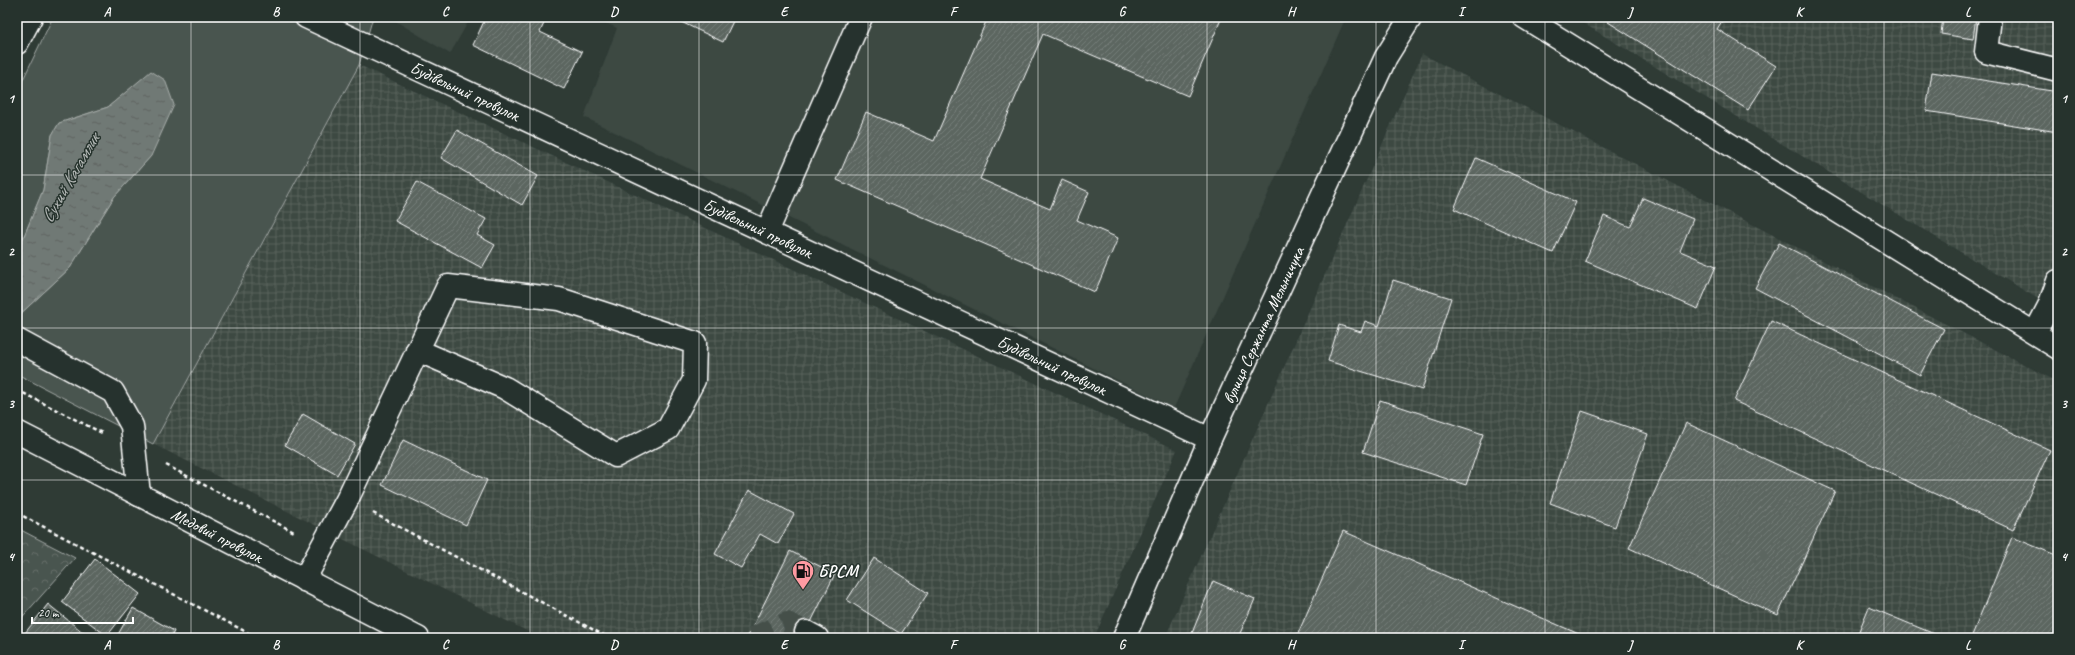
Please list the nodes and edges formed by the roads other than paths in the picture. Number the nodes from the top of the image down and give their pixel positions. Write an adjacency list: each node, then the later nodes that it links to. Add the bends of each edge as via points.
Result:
1 (31, 17): 7 (street)
2 (306, 17): 9 (street, Будівельний провулок)
3 (861, 17): 9 (street)
4 (1411, 17): 16 (street, вулиця Сержанта Мельничука, via 1386,57)
5 (1524, 17): 11 (street)
6 (1990, 17): 8 (street, via 1986,52)
7 (17, 43)
8 (2058, 70)
9 (766, 232): 16 (street, Будівельний провулок)
10 (2058, 281): 11 (street)
11 (2035, 333): 13 (street)
12 (17, 340): 17 (street, via 113,392 132,426)
13 (2058, 348)
14 (417, 350): 14 (street, via 448,286 559,299 695,343 694,380 668,429 616,456 505,388); 18 (street, via 347,500)
15 (17, 432): 17 (street, Медовий провулок)
16 (1210, 439): 20 (street, вулиця Сержанта Мельничука)
17 (139, 495): 18 (street, Медовий провулок)
18 (304, 580): 19 (street, Медовий провулок)
19 (418, 638)
20 (1124, 638)

